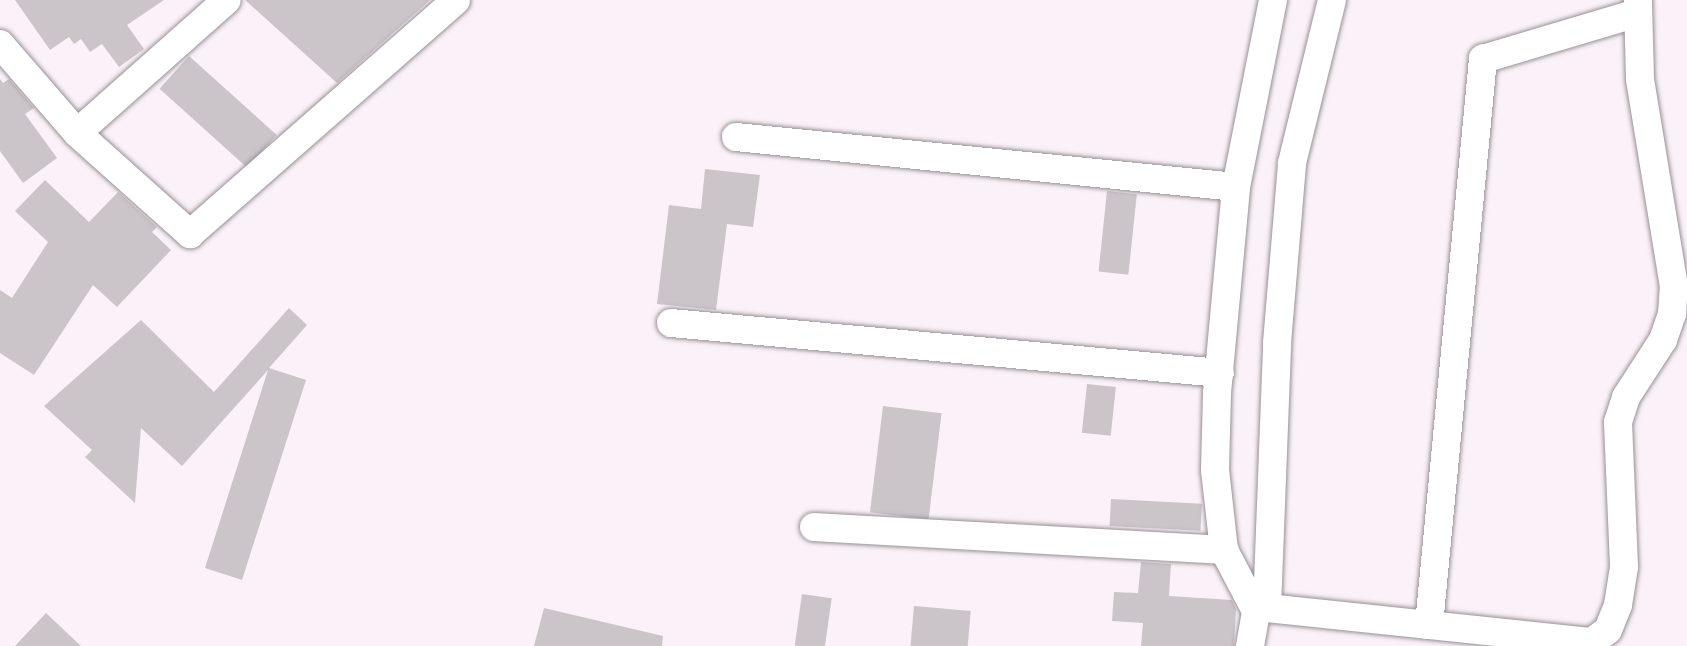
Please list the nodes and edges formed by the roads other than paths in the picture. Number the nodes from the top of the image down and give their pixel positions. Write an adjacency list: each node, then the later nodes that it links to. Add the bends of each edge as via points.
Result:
1 (228, 0): 7 (street)
2 (456, 0): 7 (street, via 190,234)
3 (1273, 0): 9 (street)
4 (1332, 0): 14 (street, via 1292,163)
5 (1638, 7): 15 (street, via 1483,59); 15 (street, via 1640,79 1674,287 1672,314 1663,340 1626,397 1618,422 1624,566 1618,605 1608,630 1592,642)
6 (0, 44): 7 (street)
7 (77, 132)
8 (736, 136): 9 (street)
9 (1236, 187): 11 (street)
10 (671, 323): 11 (street)
11 (1220, 373): 13 (street, via 1214,470)
12 (814, 527): 13 (street)
13 (1224, 550): 14 (street)
14 (1261, 609): 15 (street); 16 (street)
15 (1429, 625)
16 (1250, 646)

